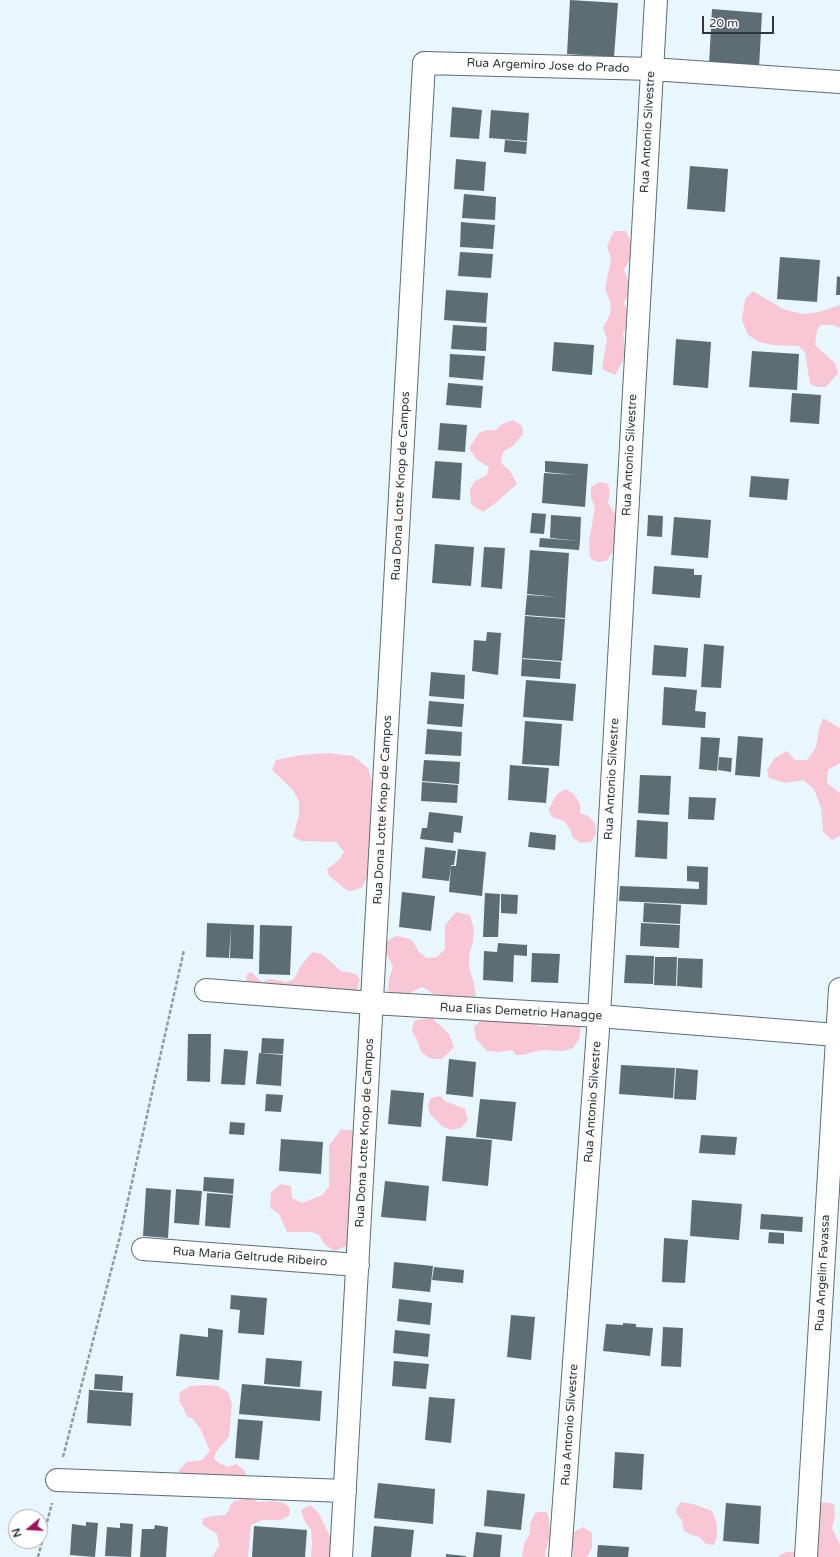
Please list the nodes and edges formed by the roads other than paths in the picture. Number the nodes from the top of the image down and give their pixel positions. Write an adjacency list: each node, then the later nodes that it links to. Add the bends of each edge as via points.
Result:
1 (656, 0): 3 (street, Rua Antonio Silvestre)
2 (424, 63): 3 (street, Rua Argemiro Jose do Prado); 7 (street, Rua Dona Lotte Knop de Campos)
3 (652, 69): 4 (street, Rua Argemiro Jose do Prado); 8 (street, Rua Antonio Silvestre)
4 (840, 82)
5 (840, 989): 9 (street, Rua Angelin Favassa)
6 (206, 990): 7 (street, Rua Elias Demetrio Hanagge)
7 (372, 1003): 8 (street, Rua Elias Demetrio Hanagge); 11 (street, Rua Dona Lotte Knop de Campos)
8 (599, 1016): 9 (street, Rua Elias Demetrio Hanagge); 15 (street, Rua Antonio Silvestre)
9 (836, 1035): 16 (street, Rua Angelin Favassa)
10 (143, 1249): 11 (street, Rua Maria Geltrude Ribeiro)
11 (358, 1265): 13 (street, Rua Dona Lotte Knop de Campos)
12 (57, 1480): 13 (street)
13 (345, 1491): 14 (street, Rua Dona Lotte Knop de Campos)
14 (341, 1557)
15 (560, 1557)
16 (806, 1557)

